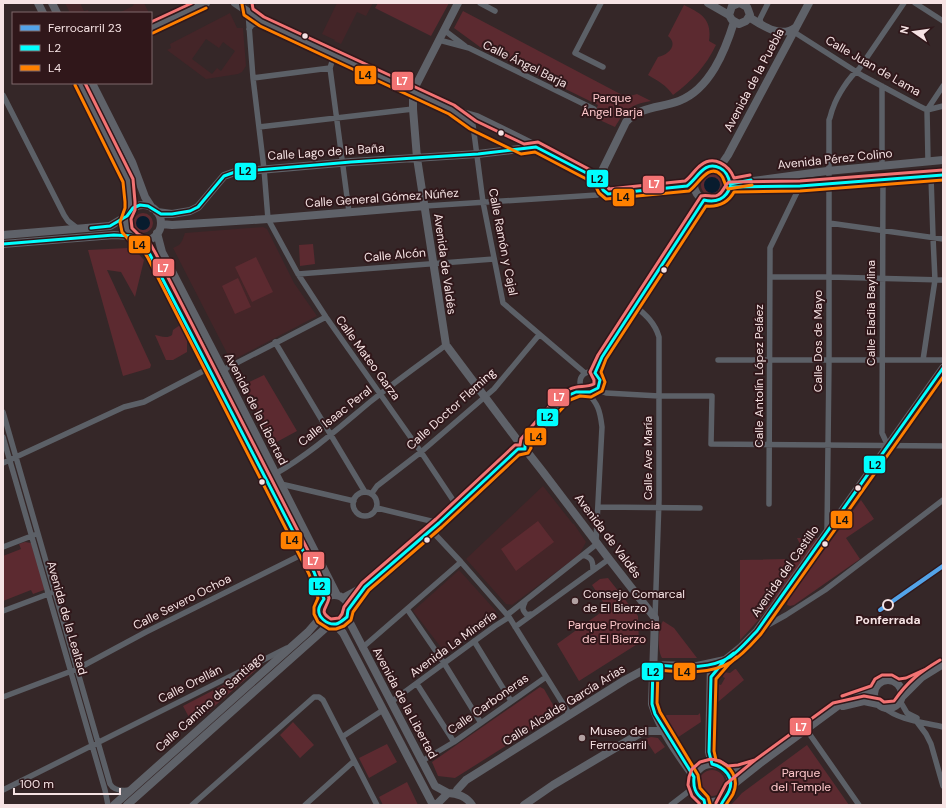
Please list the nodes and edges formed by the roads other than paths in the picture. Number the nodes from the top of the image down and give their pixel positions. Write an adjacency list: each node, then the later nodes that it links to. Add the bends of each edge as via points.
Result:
1 (38, 3): 18 (main road)
2 (52, 3): 19 (main road)
3 (205, 3): 14 (main road)
4 (236, 3): 15 (main road)
5 (458, 3): 26 (main road)
6 (480, 3): 17 (street)
7 (601, 3): 31 (street, via 575,53)
8 (708, 3): 20 (main road)
9 (736, 3): 20 (main road, via 730,9); 21 (main road, via 748,7)
10 (768, 3): 16 (street)
11 (809, 3): 27 (main road, Avenida de la Puebla)
12 (904, 3): 33 (street, Calle Dos de Mayo)
13 (915, 3): 23 (street)
14 (196, 6): 24 (main road)
15 (247, 7): 22 (main road); 25 (street)
16 (764, 9): 21 (street); 21 (street, via 760,19)
17 (495, 11)
18 (43, 12)
19 (56, 12)
20 (732, 18): 21 (main road, via 739,24); 60 (main road, via 725,47 709,77 695,92 679,101 640,111 631,116)
21 (752, 20): 27 (main road, via 774,31); 27 (main road, via 782,38)
22 (262, 21): 25 (street, via 252,25); 30 (main road)
23 (943, 21)
24 (152, 28)
25 (250, 29): 34 (street)
26 (444, 30): 28 (main road); 29 (street, Calle Ángel Barja)
27 (794, 32): 33 (street, Calle Juan de Lama); 55 (main road, Avenida de la Puebla)
28 (439, 40): 29 (street, Calle Ángel Barja); 39 (main road)
29 (469, 48): 43 (street, Calle Ángel Barja)
30 (334, 55): 32 (street); 39 (main road)
31 (603, 67)
32 (330, 68): 34 (street); 46 (street)
33 (856, 72): 37 (street, Calle Juan de Lama); 57 (street, Calle Dos de Mayo, via 838,97 829,120)
34 (253, 78): 47 (street)
35 (80, 84): 73 (main road, via 128,180)
36 (93, 84): 70 (main road, via 132,162 145,197)
37 (882, 86): 45 (street, Calle Juan de Lama); 54 (street)
38 (943, 86): 45 (street)
39 (413, 91): 42 (main road, Avenida de Valdés); 44 (main road)
40 (3, 95): 71 (street)
41 (943, 106): 45 (street, Calle Juan de Lama)
42 (412, 109): 46 (street); 50 (main road, Avenida de Valdés)
43 (594, 109)
44 (452, 110): 48 (main road, via 477,117); 49 (street, Calle Ramón y Cajal, via 473,125)
45 (927, 110): 52 (street)
46 (337, 118): 47 (street); 53 (street)
47 (259, 127): 56 (street)
48 (536, 147): 49 (main road, Calle Lago de la Baña); 60 (main road)
49 (478, 154): 50 (main road, Calle Lago de la Baña); 68 (street, Calle Ramón y Cajal)
50 (417, 158): 53 (main road, Calle Lago de la Baña); 69 (main road, Avenida de Valdés)
51 (943, 160): 52 (main road, Avenida Pérez Colino)
52 (928, 161): 54 (main road, Avenida Pérez Colino)
53 (343, 163): 56 (main road, Calle Lago de la Baña); 72 (street)
54 (882, 165): 57 (main road, Avenida Pérez Colino)
55 (719, 168): 61 (main road, via 707,167 698,173); 64 (main road, via 726,174)
56 (264, 169): 70 (main road, Calle Lago de la Baña, via 235,172 224,176 198,207 190,211 172,214); 74 (street)
57 (829, 170): 63 (street, Calle Dos de Mayo); 64 (main road, Avenida Pérez Colino)
58 (943, 175): 59 (street, Avenida Pérez Colino)
59 (931, 176): 62 (street, Avenida Pérez Colino); 83 (street)
60 (598, 179): 66 (main road)
61 (695, 179): 66 (main road, via 688,186 678,188 608,194); 67 (main road, via 696,192)
62 (882, 180): 63 (street, Avenida Pérez Colino); 79 (street, Calle Eladia Baylina)
63 (829, 183): 65 (main road, Avenida Pérez Colino); 75 (street, Calle Dos de Mayo)
64 (730, 185): 65 (main road, Avenida Pérez Colino); 67 (main road, via 725,196 719,201)
65 (800, 186): 90 (street, Calle Antolín López Peláez, via 770,248)
66 (602, 189): 68 (street, Calle General Gómez Núñez, via 597,195)
67 (704, 200): 95 (street)
68 (483, 202): 69 (street, Calle General Gómez Núñez); 87 (street, Calle Ramón y Cajal)
69 (425, 206): 72 (main road, Calle General Gómez Núñez); 88 (main road, Avenida de Valdés)
70 (155, 210): 73 (main road, via 140,205); 76 (main road, via 160,216)
71 (62, 212): 77 (street, via 68,221); 78 (street, via 64,222)
72 (349, 212): 74 (main road, Calle General Gómez Núñez)
73 (128, 214): 77 (main road, via 110,226); 82 (main road, via 126,229)
74 (268, 219): 76 (main road, Calle General Gómez Núñez); 89 (street, Calle Mateo Garza)
75 (829, 223): 79 (street); 91 (street, Calle Dos de Mayo)
76 (161, 224): 80 (main road)
77 (79, 229): 78 (main road)
78 (58, 231): 81 (main road)
79 (882, 231): 83 (street); 92 (street, Calle Eladia Baylina)
80 (158, 233): 85 (main road); 108 (main road, Avenida de la Libertad, via 162,252)
81 (3, 235)
82 (131, 236): 85 (main road); 86 (main road, via 114,235)
83 (933, 237): 84 (street); 93 (street)
84 (943, 239)
85 (143, 240): 106 (main road, Avenida de la Libertad)
86 (3, 244)
87 (494, 259): 88 (street, Calle Alcón); 97 (street, Calle Ramón y Cajal, via 502,303)
88 (434, 263): 89 (street, Calle Alcón); 99 (main road, Avenida de Valdés)
89 (298, 274): 96 (street, Calle Mateo Garza)
90 (770, 277): 91 (street); 101 (street, Calle Antolín López Peláez)
91 (829, 277): 92 (street); 102 (street, Calle Dos de Mayo)
92 (882, 278): 93 (street); 103 (street, Calle Eladia Baylina)
93 (935, 280): 94 (street); 104 (street)
94 (943, 280)
95 (635, 306): 110 (street, via 602,357); 114 (street, Calle Ave María, via 646,315 659,337)
96 (326, 317): 98 (street); 113 (street, Calle Mateo Garza)
97 (539, 336): 109 (street, Calle Ramón y Cajal); 115 (street, Calle Doctor Fleming)
98 (275, 342): 108 (street); 117 (street)
99 (446, 345): 113 (street, Calle Isaac Peral); 115 (main road, Avenida de Valdés)
100 (718, 360): 101 (street)
101 (770, 360): 102 (street); 119 (street, Calle Antolín López Peláez)
102 (829, 360): 103 (street); 120 (street, Calle Dos de Mayo)
103 (882, 360): 104 (street); 122 (street, Calle Eladia Baylina, via 882,432)
104 (923, 360): 105 (street)
105 (943, 360)
106 (209, 368): 125 (street, via 144,402 124,407); 148 (main road, Avenida de la Libertad)
107 (943, 368): 122 (main road, Avenida del Castillo)
108 (224, 370): 128 (main road, Avenida de la Libertad)
109 (585, 373): 110 (street); 112 (street, via 580,381 580,386)
110 (595, 373): 111 (street)
111 (600, 385): 112 (street, via 594,391); 114 (street, via 600,391 606,393)
112 (585, 391): 121 (street, via 571,394 564,399); 136 (street, via 601,412)
113 (381, 394): 117 (street, Calle Isaac Peral); 124 (street, Calle Mateo Garza)
114 (659, 396): 119 (street, via 712,396 711,444); 137 (street, Calle Ave María)
115 (484, 398): 121 (main road, Avenida de Valdés); 124 (street, Calle Doctor Fleming)
116 (3, 412): 125 (street, Avenida de la Lealtad)
117 (331, 434): 128 (street, Calle Isaac Peral); 130 (street)
118 (3, 437): 126 (street, Avenida de la Lealtad)
119 (770, 444): 120 (street); 134 (street, Calle Antolín López Peláez)
120 (828, 444): 122 (street); 140 (street, Calle Dos de Mayo)
121 (522, 445): 135 (main road); 146 (main road, Avenida de Valdés)
122 (888, 446): 123 (street); 141 (main road, Avenida del Castillo)
123 (943, 446)
124 (421, 452): 131 (street, Calle Doctor Fleming, via 377,486); 135 (street, Calle Mateo Garza)
125 (16, 458): 126 (street); 145 (street, Avenida de la Lealtad)
126 (10, 460): 127 (street); 145 (street, Avenida de la Lealtad)
127 (3, 463)
128 (276, 474): 129 (main road, Avenida de la Libertad)
129 (281, 484): 133 (street); 156 (main road, Avenida de la Libertad)
130 (365, 492): 131 (street); 133 (street, via 356,496)
131 (372, 493): 138 (street, via 377,500)
132 (943, 500): 168 (street, Avenida del Castillo, via 825,590)
133 (354, 502): 138 (street, via 356,512 362,516 370,515)
134 (769, 504)
135 (457, 506): 142 (main road)
136 (598, 507): 137 (street); 146 (street)
137 (659, 507): 139 (street); 165 (street, Calle Ave María)
138 (377, 508): 142 (street)
139 (700, 508)
140 (827, 512): 141 (street, via 831,516); 144 (street, Calle Dos de Mayo)
141 (839, 516): 144 (main road, Avenida del Castillo)
142 (439, 523): 143 (main road)
143 (431, 530): 151 (street); 153 (main road)
144 (827, 533): 168 (main road, Avenida del Castillo)
145 (35, 534): 147 (street); 154 (street, Avenida de la Lealtad); 155 (street, Avenida de la Lealtad)
146 (597, 542): 149 (street, Avenida La Minería); 150 (main road, Avenida de Valdés)
147 (3, 547)
148 (305, 553): 157 (main road, Avenida de la Libertad); 178 (street, Calle Severo Ochoa)
149 (583, 555): 152 (street, via 593,562); 158 (street, Avenida La Minería)
150 (609, 559): 152 (street); 165 (main road, Avenida de Valdés)
151 (461, 562): 159 (street); 163 (street)
152 (593, 570): 162 (street)
153 (365, 587): 156 (main road); 161 (main road)
154 (54, 592): 155 (street); 178 (street, Avenida de la Lealtad)
155 (48, 594): 160 (street); 179 (street, Avenida de la Lealtad)
156 (340, 597): 157 (main road, via 329,596); 161 (main road, via 346,602)
157 (324, 599): 164 (main road, via 319,607)
158 (525, 602): 162 (street, via 523,611 526,615); 163 (street, Avenida La Minería)
159 (407, 609): 171 (street); 173 (street)
160 (3, 611)
161 (347, 613): 166 (main road, via 341,622); 171 (main road, Avenida de la Libertad)
162 (532, 614): 167 (street)
163 (508, 616): 167 (street); 169 (street, Avenida La Minería)
164 (320, 617): 166 (main road); 170 (main road, Calle Camino de Santiago, via 308,632)
165 (655, 618): 175 (main road)
166 (332, 624): 192 (main road, Avenida de la Libertad, via 343,633); 220 (main road, Calle Camino de Santiago)
167 (515, 627): 180 (street)
168 (757, 632): 172 (main road, Avenida del Castillo)
169 (474, 641): 173 (street, Avenida La Minería); 188 (street)
170 (292, 645): 202 (street, Calle Orellán); 214 (main road, Calle Camino de Santiago)
171 (362, 648): 189 (main road, Avenida de la Libertad)
172 (725, 660): 174 (main road, Avenida del Castillo); 181 (main road)
173 (444, 663): 183 (street, Avenida La Minería); 195 (street)
174 (711, 664): 176 (main road, Calle Alcalde García Arias); 181 (main road)
175 (653, 665): 176 (main road, Calle Alcalde García Arias); 193 (main road, Calle Alcalde García Arias); 199 (main road, via 652,704)
176 (697, 666): 181 (main road)
177 (942, 667): 182 (main road)
178 (77, 669): 179 (street, Calle Severo Ochoa); 202 (street, Avenida de la Lealtad)
179 (70, 672): 186 (street, Calle Severo Ochoa); 203 (street, Avenida de la Lealtad)
180 (546, 677): 188 (street, Calle Carboneras); 193 (street)
181 (711, 677): 206 (main road, via 709,752)
182 (922, 677): 184 (main road); 187 (main road)
183 (417, 684): 189 (street, Avenida La Minería); 201 (street)
184 (898, 684): 185 (main road, via 891,680 883,680); 187 (main road, via 902,692)
185 (874, 690): 190 (main road, via 874,699); 191 (main road, via 855,696)
186 (3, 697)
187 (901, 699): 190 (main road, via 893,707); 196 (street, via 907,713)
188 (511, 701): 195 (street, Calle Carboneras)
189 (391, 702): 205 (main road, Avenida de la Libertad)
190 (881, 706): 191 (main road, via 864,701); 194 (street, via 891,713)
191 (835, 708): 198 (main road)
192 (383, 710): 200 (street); 224 (main road, Avenida de la Libertad)
193 (570, 715): 215 (main road, Calle Alcalde García Arias, via 466,780)
194 (917, 722): 196 (street); 210 (street, via 931,744)
195 (481, 723): 201 (street, Calle Carboneras)
196 (934, 725): 197 (street)
197 (943, 727)
198 (806, 729): 207 (main road); 229 (street)
199 (664, 731): 209 (main road); 227 (main road, via 644,731)
200 (342, 737): 204 (street); 221 (street, via 323,700 314,697)
201 (454, 742): 205 (street, Calle Carboneras)
202 (98, 743): 203 (street, Calle Orellán); 214 (street, Avenida de la Lealtad, via 112,788)
203 (92, 746): 213 (street, Calle Orellán); 218 (street, Avenida de la Lealtad)
204 (354, 761): 222 (street); 223 (street)
205 (422, 761): 215 (main road, Avenida de la Libertad, via 435,786)
206 (712, 764): 208 (main road); 209 (main road, via 701,767)
207 (757, 766): 208 (main road); 211 (main road)
208 (727, 771): 211 (main road, via 730,776)
209 (694, 776): 212 (main road)
210 (943, 786)
211 (730, 787): 216 (main road)
212 (693, 788): 217 (main road); 228 (street)
213 (3, 790)
214 (130, 790): 219 (main road, Calle Camino de Santiago)
215 (452, 793): 225 (main road, Calle Alcalde García Arias); 226 (main road, Avenida de la Libertad)
216 (722, 802): 217 (main road)
217 (704, 803)
218 (108, 805)
219 (114, 805)
220 (127, 805)
221 (192, 805)
222 (305, 805)
223 (377, 805)
224 (433, 805)
225 (436, 805)
226 (472, 805)
227 (524, 805)
228 (671, 805)
229 (859, 805)

